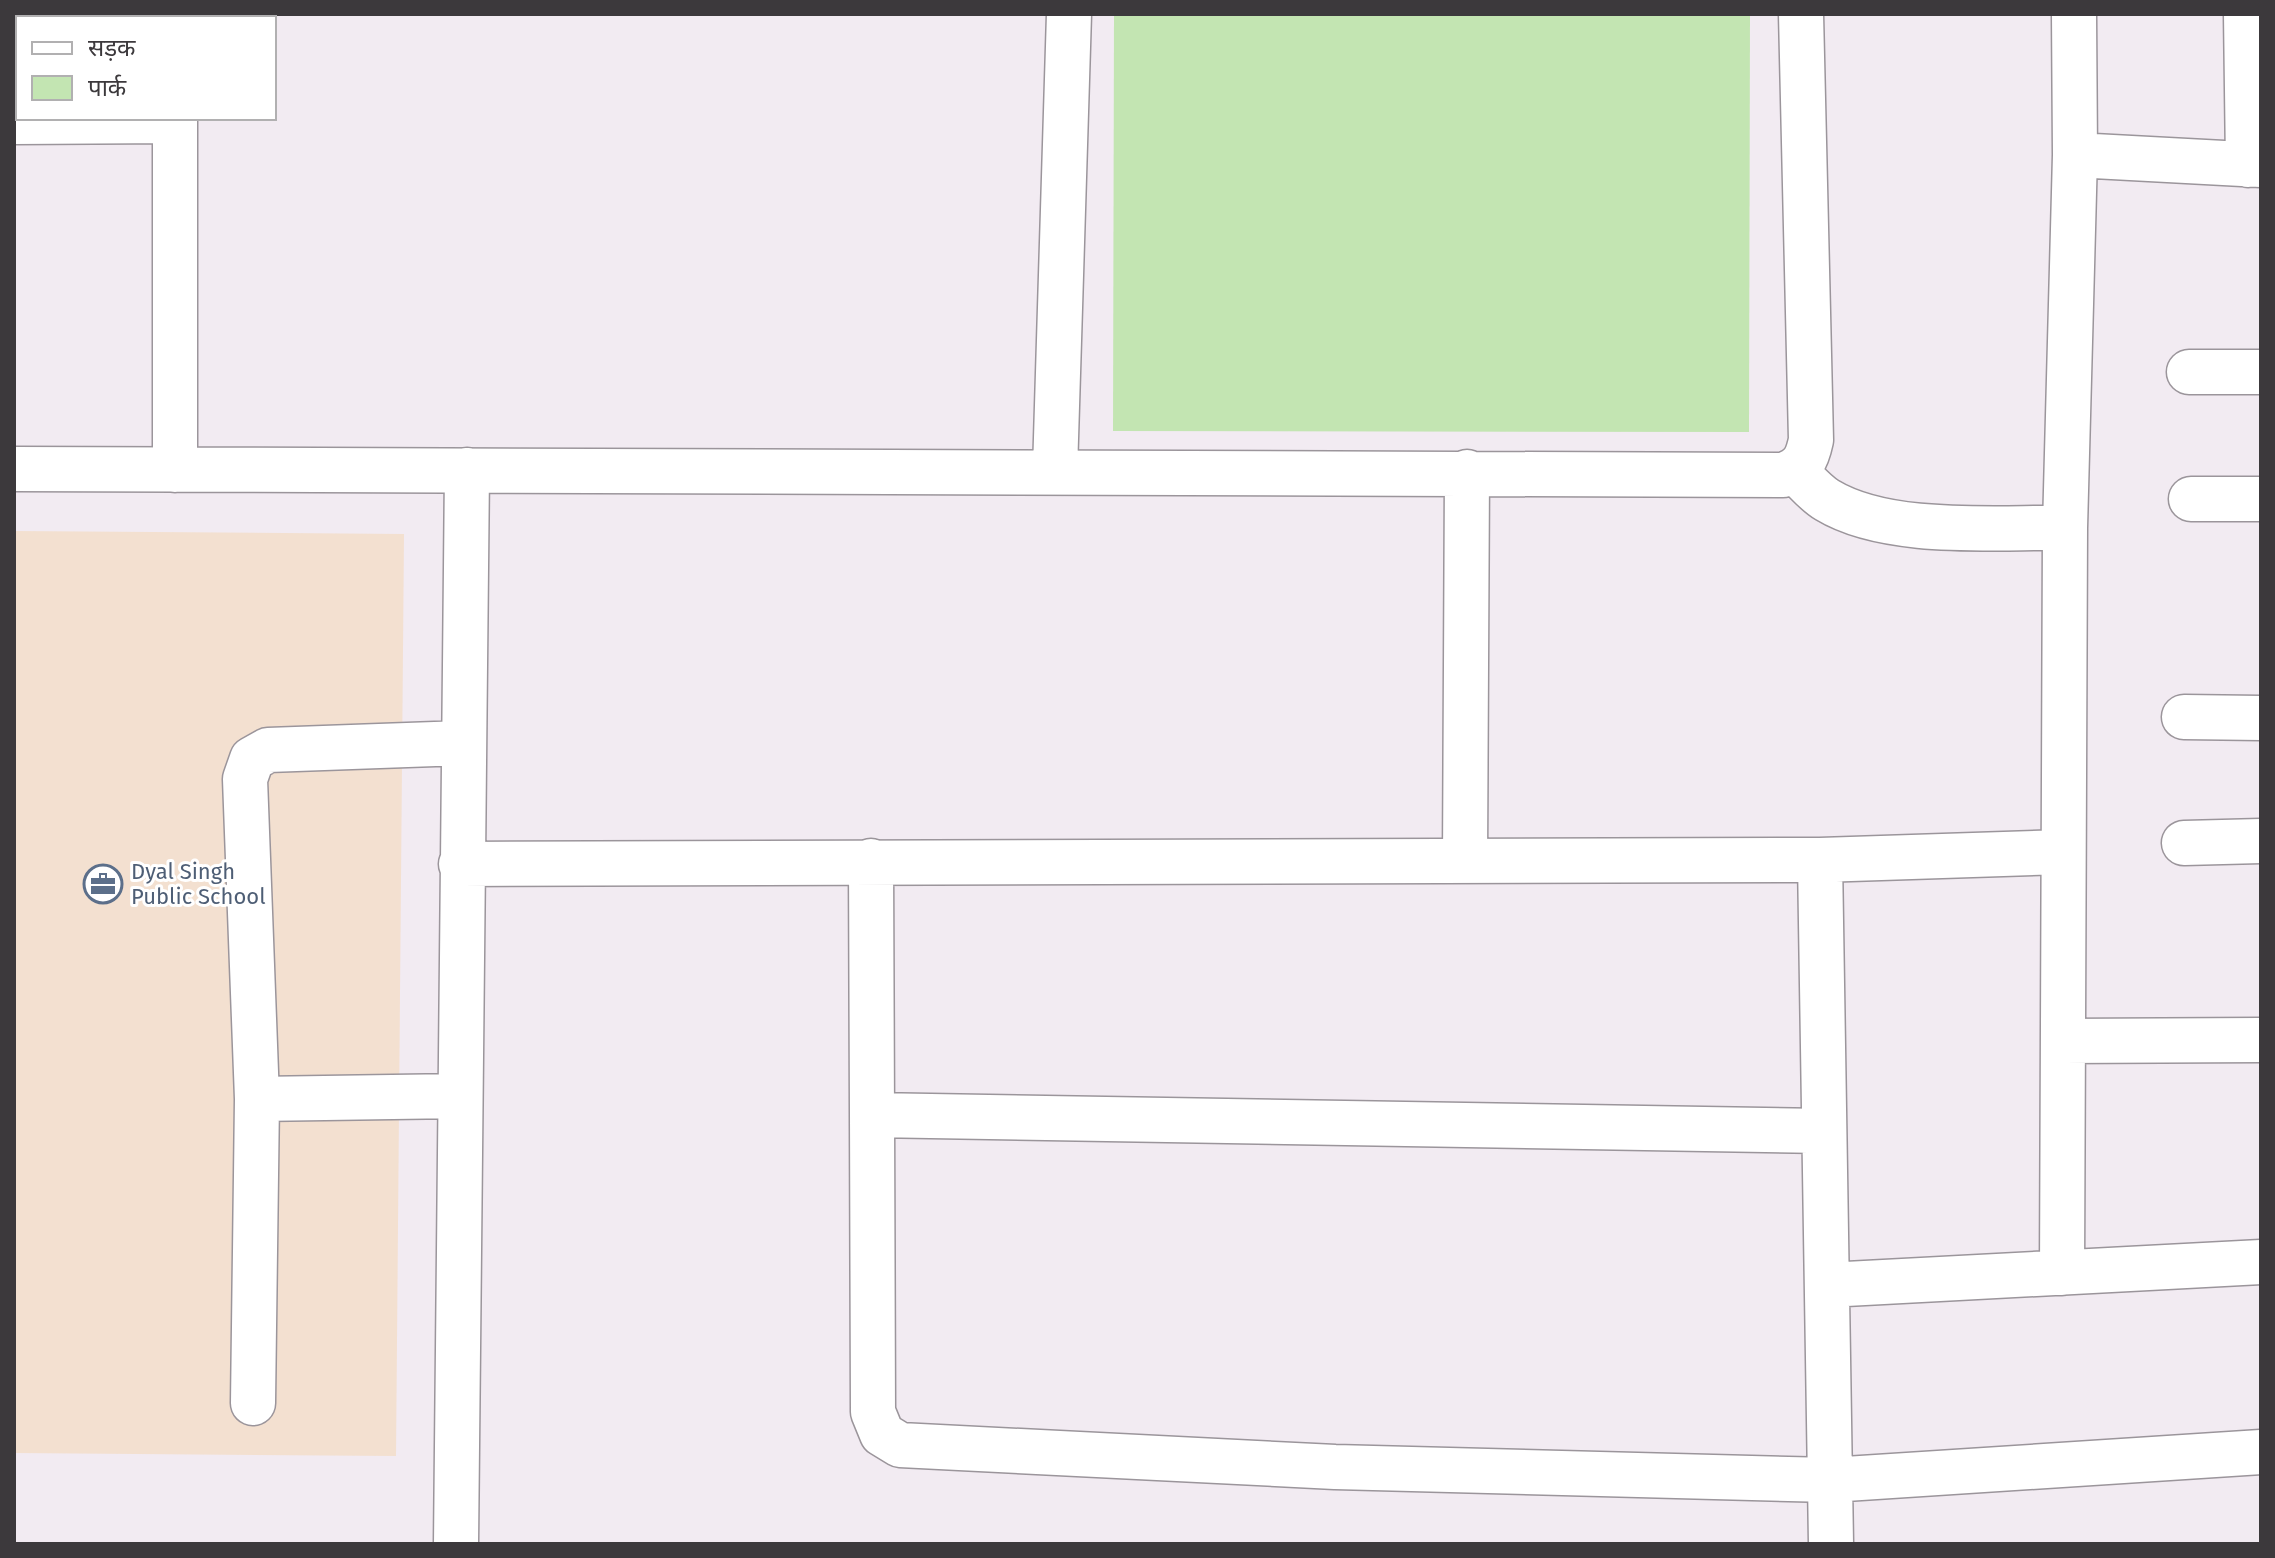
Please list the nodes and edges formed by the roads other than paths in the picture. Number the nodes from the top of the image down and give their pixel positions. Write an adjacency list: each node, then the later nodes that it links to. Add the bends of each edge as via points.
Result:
1 (1069, 14): 14 (street)
2 (1801, 14): 15 (street, via 1811,440 1807,460)
3 (2074, 14): 7 (street)
4 (2246, 14): 8 (street)
5 (175, 120): 6 (street); 12 (street)
6 (14, 122)
7 (2075, 155): 8 (street); 19 (street)
8 (2255, 165)
9 (2189, 372): 10 (street)
10 (2261, 372)
11 (14, 469): 12 (street)
12 (175, 470): 13 (street)
13 (467, 470): 14 (street); 22 (street)
14 (1055, 471): 16 (street)
15 (1795, 471): 16 (street); 19 (street, via 1827,500 1870,517 1923,525)
16 (1467, 472): 28 (street)
17 (2191, 499): 18 (street)
18 (2261, 499)
19 (2065, 528): 25 (street)
20 (2184, 717): 21 (street)
21 (2261, 718)
22 (463, 743): 29 (street); 33 (street, via 284,747 252,759 245,779)
23 (2261, 841): 24 (street)
24 (2184, 843)
25 (2062, 852): 26 (street); 31 (street)
26 (1820, 860): 28 (street); 35 (street)
27 (871, 861): 28 (street); 29 (street); 34 (street)
28 (1465, 861)
29 (461, 864): 32 (street)
30 (2261, 1040): 31 (street)
31 (2063, 1041): 37 (street)
32 (460, 1096): 33 (street); 42 (street)
33 (257, 1099): 39 (street)
34 (872, 1115): 35 (street); 41 (street, via 873,1412 882,1434 900,1445 1335,1467)
35 (1824, 1131): 38 (street)
36 (2261, 1262): 37 (street)
37 (2062, 1273): 38 (street)
38 (1827, 1285): 41 (street)
39 (253, 1403)
40 (2261, 1452): 41 (street)
41 (1830, 1480): 43 (street)
42 (456, 1544)
43 (1831, 1544)

